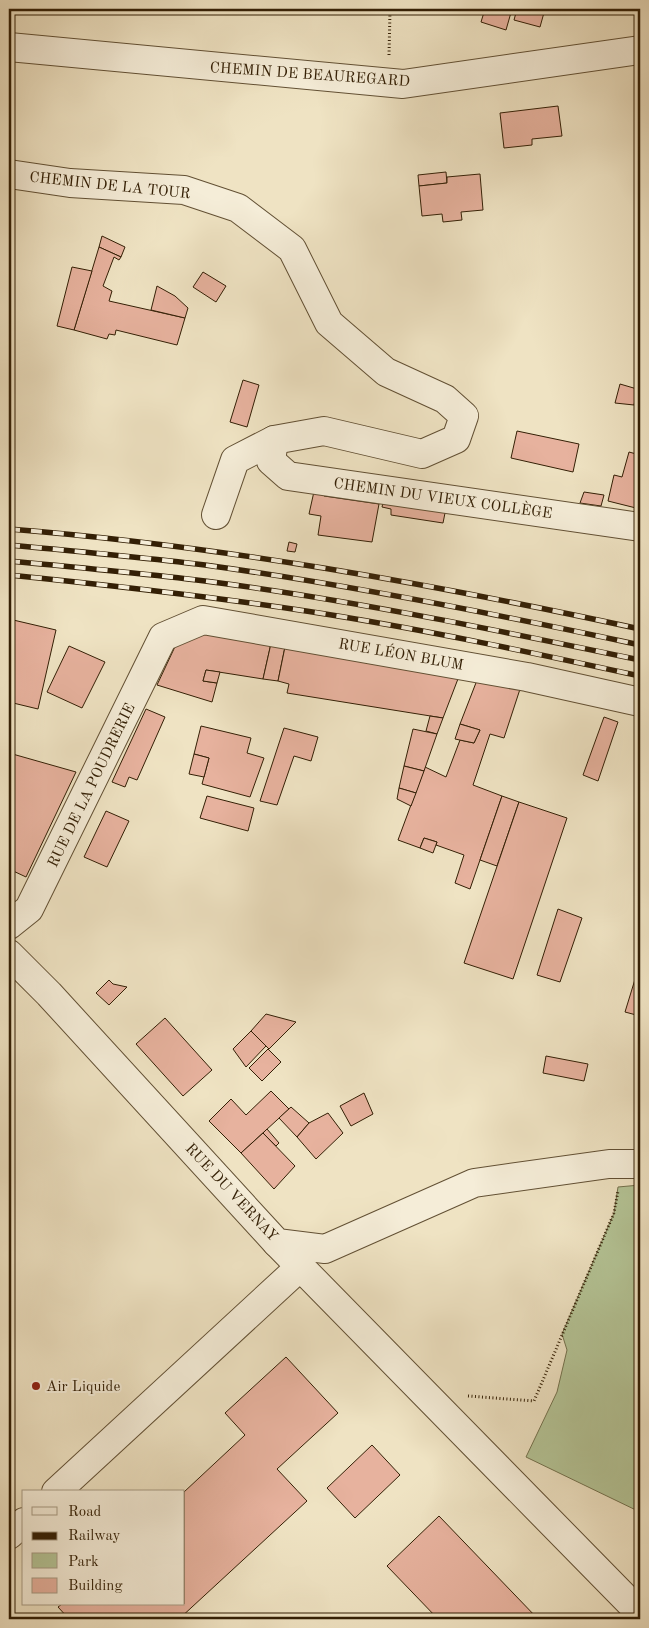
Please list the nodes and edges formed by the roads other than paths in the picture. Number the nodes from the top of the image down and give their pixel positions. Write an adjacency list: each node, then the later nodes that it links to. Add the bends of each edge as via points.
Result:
1 (9, 47): 2 (street, CHEMIN DE BEAUREGARD, via 403,84)
2 (640, 50)
3 (9, 174): 4 (street, CHEMIN DE LA TOUR, via 70,183 184,190 238,208 292,249 329,323 386,372 445,399 464,416 456,439 422,454 324,431)
4 (274, 440): 5 (street, CHEMIN DE LA TOUR, via 235,460); 6 (street, CHEMIN DU VIEUX COLLÈGE, via 271,461 288,476)
5 (216, 515)
6 (640, 527)
7 (163, 637): 8 (street, RUE LÉON BLUM, via 203,620 527,676); 9 (street, RUE DE LA POUDRERIE, via 29,909)
8 (640, 702)
9 (9, 925)
10 (9, 954): 12 (street, RUE DU VERNAY)
11 (640, 1164): 12 (street, RUE DU VERNAY, via 609,1164 474,1183 324,1249)
12 (277, 1244): 13 (street)
13 (300, 1267): 14 (street); 17 (street)
14 (58, 1490)
15 (22, 1524): 16 (street)
16 (9, 1535)
17 (640, 1613)

